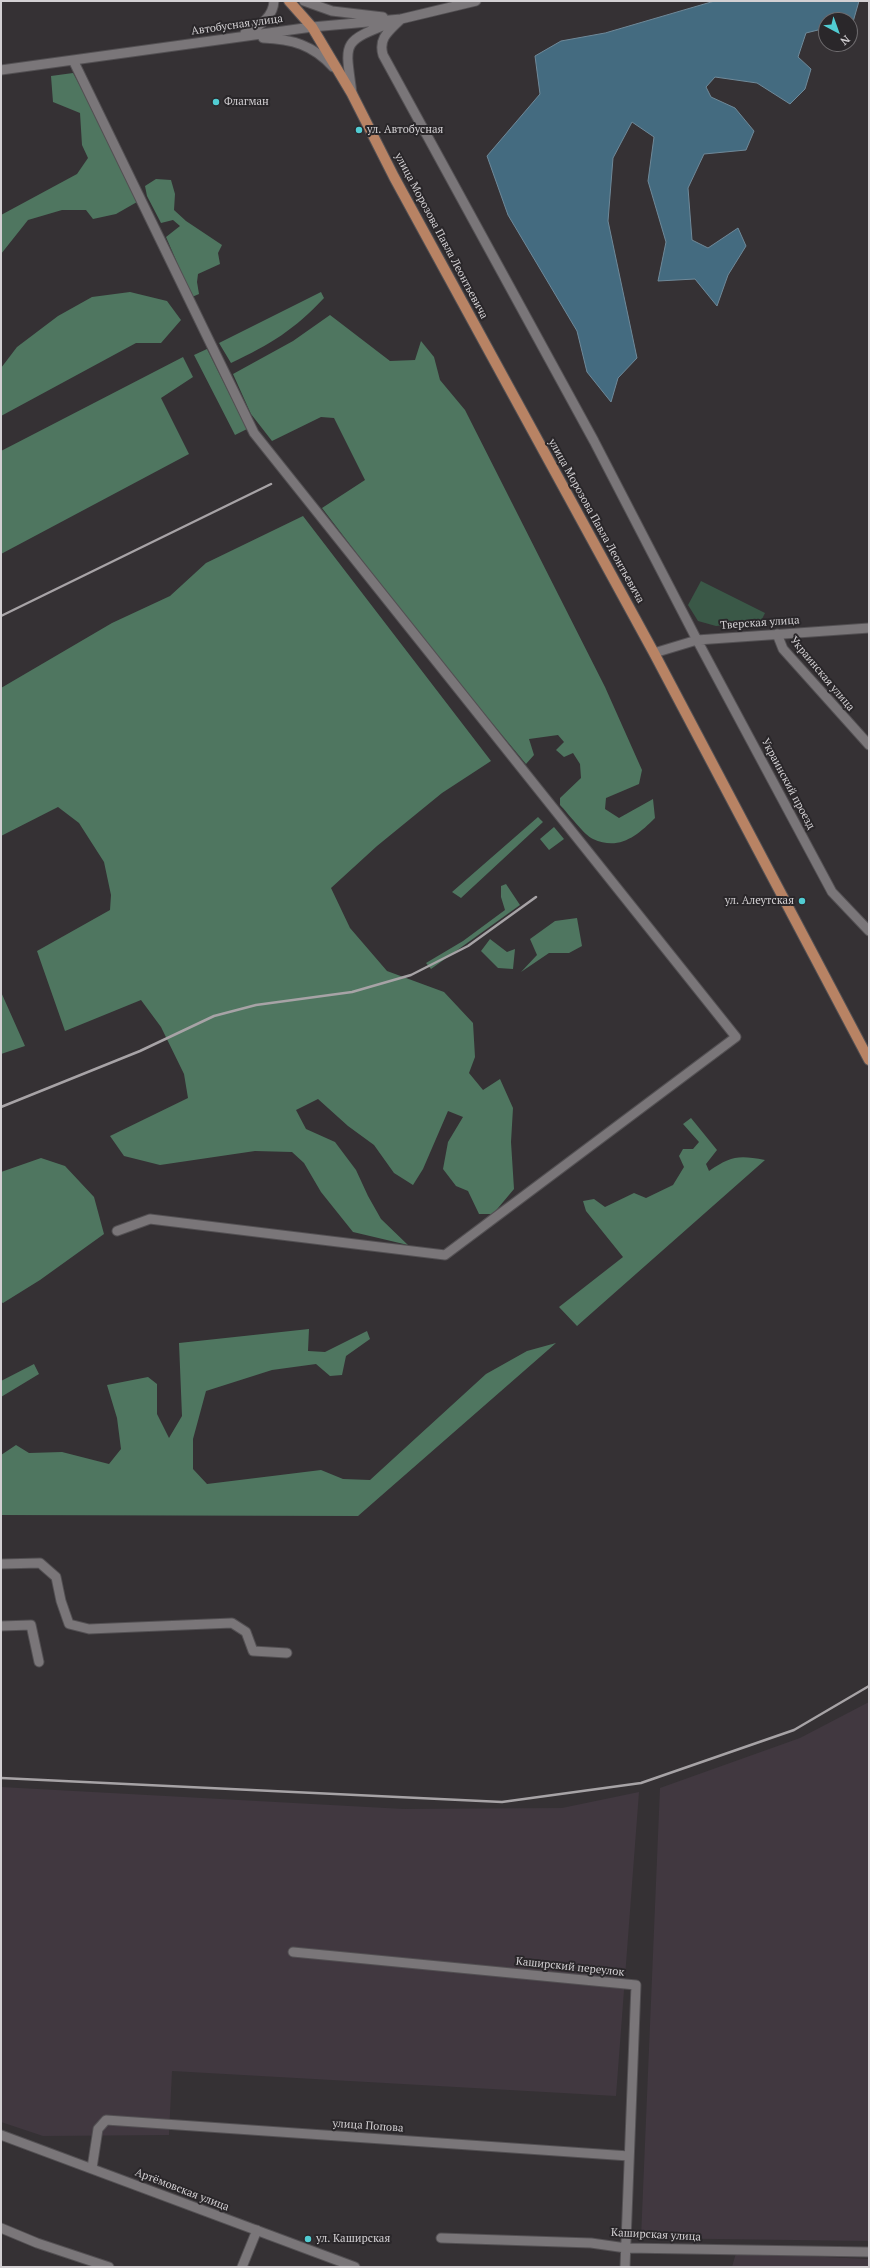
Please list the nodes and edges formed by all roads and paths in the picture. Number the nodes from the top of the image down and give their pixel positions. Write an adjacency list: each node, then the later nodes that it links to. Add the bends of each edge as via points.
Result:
1 (274, 1): 7 (street, via 272,11 266,20)
2 (289, 1): 6 (main road, улица Морозова Павла Леонтьевича)
3 (304, 1): 5 (street, via 332,11)
4 (476, 1): 5 (street, Автобусная улица)
5 (400, 19): 6 (street, Автобусная улица); 11 (street, via 360,35 350,44 347,58); 14 (street, Украинский проезд, via 383,38 383,56 594,441)
6 (312, 27): 7 (street, Автобусная улица); 10 (main road, улица Морозова Павла Леонтьевича)
7 (236, 38): 8 (street, Автобусная улица); 10 (street, via 284,39 297,42 310,47 326,59)
8 (73, 60): 9 (street, Автобусная улица); 19 (street, via 254,433 736,1037 445,1255 150,1220)
9 (1, 70)
10 (342, 77): 11 (main road, улица Морозова Павла Леонтьевича)
11 (352, 94): 15 (main road, улица Морозова Павла Леонтьевича, via 394,177)
12 (869, 628): 13 (street, Тверская улица)
13 (777, 634): 14 (street, Тверская улица); 16 (street, Украинская улица, via 783,649)
14 (697, 640): 15 (street, Тверская улица); 17 (street, Украинский проезд, via 832,892)
15 (654, 653): 18 (main road, улица Морозова Павла Леонтьевича)
16 (869, 745)
17 (869, 931)
18 (869, 1060)
19 (117, 1231)
20 (1, 1564): 22 (street, via 40,1563 56,1577 69,1624 89,1629 232,1624 246,1632 253,1651)
21 (1, 1626): 23 (street, via 30,1625)
22 (287, 1653)
23 (39, 1662)
24 (293, 1952): 26 (street, Каширский переулок, via 636,1985)
25 (1, 2135): 27 (street, Артёмовская улица)
26 (630, 2156): 27 (street, улица Попова, via 106,2120 98,2129); 31 (street, Каширский переулок)
27 (92, 2168): 29 (street, Артёмовская улица)
28 (1, 2228): 34 (street)
29 (257, 2230): 33 (street, Артёмовская улица); 35 (street)
30 (441, 2238): 31 (street, Каширская улица, via 591,2243)
31 (626, 2248): 32 (street, Каширская улица); 37 (street, Каширский переулок)
32 (869, 2252)
33 (337, 2264): 36 (street, Артёмовская улица)
34 (107, 2267)
35 (242, 2267)
36 (355, 2267)
37 (625, 2267)

